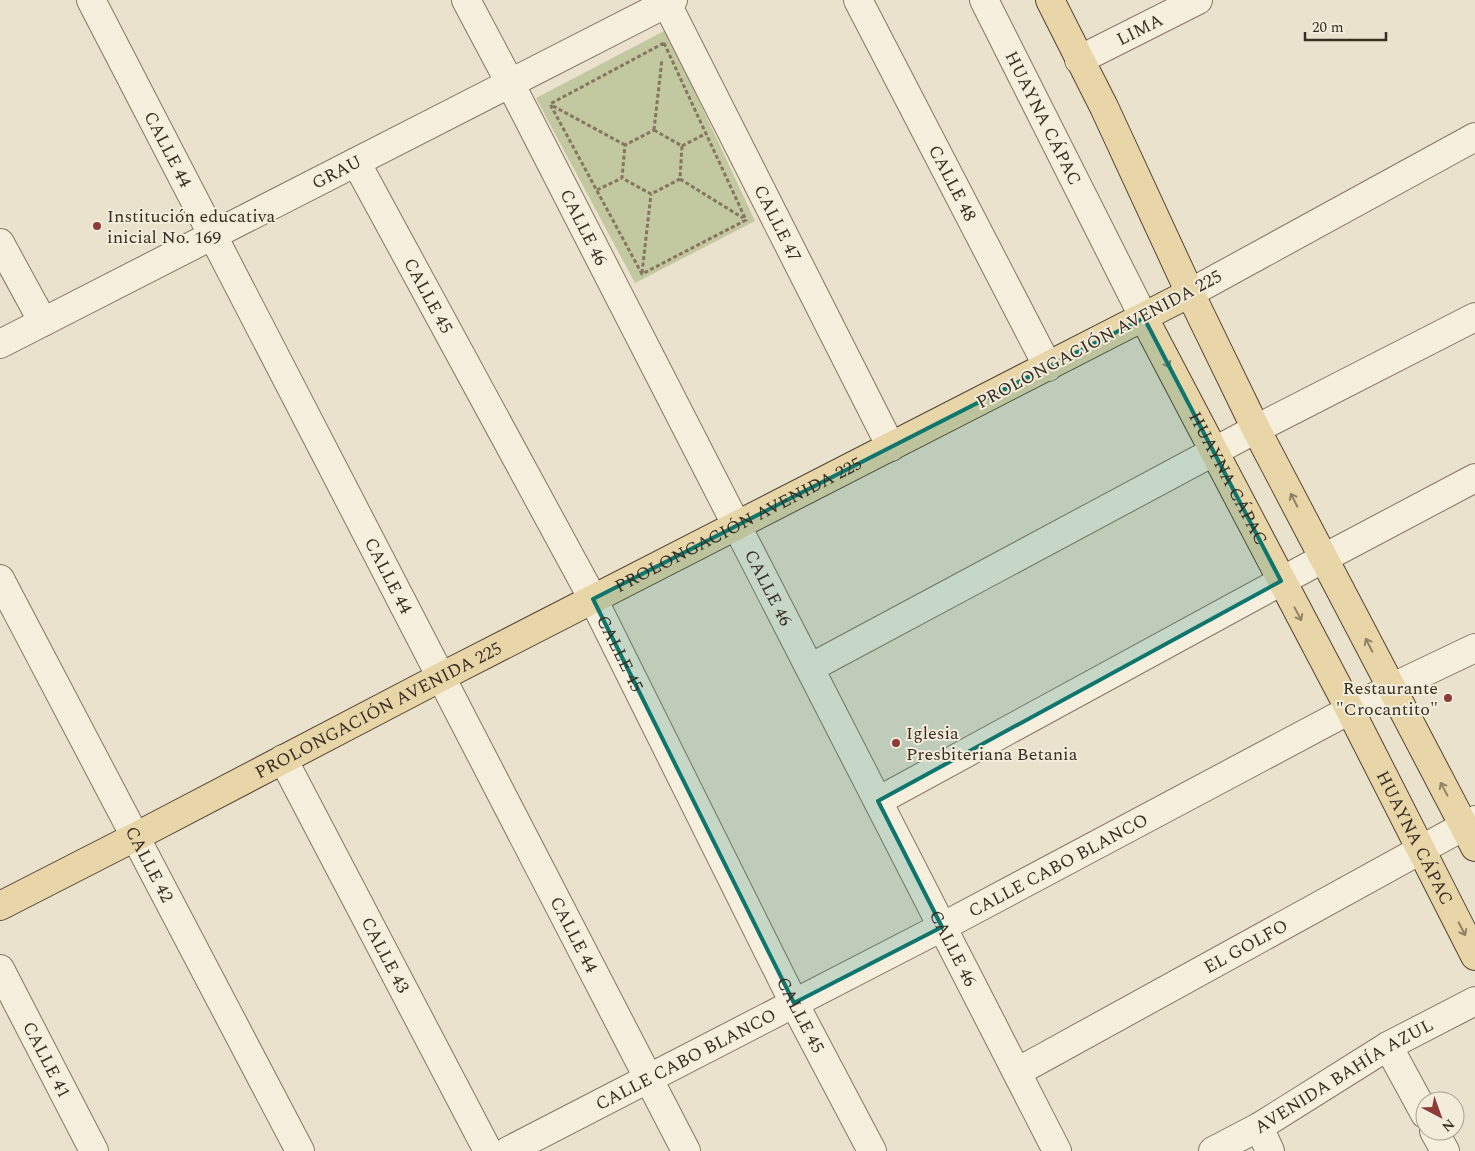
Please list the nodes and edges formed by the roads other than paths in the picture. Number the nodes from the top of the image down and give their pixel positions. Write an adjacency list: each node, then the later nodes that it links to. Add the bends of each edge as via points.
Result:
1 (91, 0): 12 (street, CALLE 44)
2 (466, 0): 9 (street, CALLE 46)
3 (858, 0): 19 (street, CALLE 48)
4 (984, 0): 16 (street, HUAYNA CÁPAC)
5 (1050, 0): 8 (main road)
6 (1198, 0): 8 (street, LIMA)
7 (669, 5): 9 (street, GRAU); 21 (street, CALLE 47)
8 (1079, 60): 14 (main road)
9 (515, 92): 11 (street, GRAU); 24 (street, CALLE 46)
10 (1475, 137): 14 (street, PROLONGACIÓN AVENIDA 225)
11 (356, 162): 12 (street, GRAU); 28 (street, CALLE 45)
12 (212, 236): 17 (street, GRAU); 31 (street, CALLE 44)
13 (0, 243): 17 (street)
14 (1190, 293): 16 (main road, PROLONGACIÓN AVENIDA 225); 20 (main road)
15 (1475, 317): 20 (street)
16 (1144, 318): 19 (main road, PROLONGACIÓN AVENIDA 225); 22 (main road, HUAYNA CÁPAC, one-way to 22)
17 (43, 322): 18 (street, GRAU)
18 (0, 344)
19 (1048, 367): 21 (main road, PROLONGACIÓN AVENIDA 225)
20 (1256, 428): 22 (street); 25 (main road, one-way to 20)
21 (891, 447): 24 (main road, PROLONGACIÓN AVENIDA 225)
22 (1214, 452): 27 (main road, HUAYNA CÁPAC); 30 (street)
23 (1475, 478): 25 (street)
24 (737, 526): 28 (main road, PROLONGACIÓN AVENIDA 225); 30 (street, CALLE 46)
25 (1324, 558): 27 (street); 32 (main road, one-way to 25)
26 (0, 579): 37 (street, CALLE 42)
27 (1281, 582): 33 (main road, HUAYNA CÁPAC, one-way to 33); 35 (street)
28 (593, 600): 31 (main road, PROLONGACIÓN AVENIDA 225); 44 (street, CALLE 45)
29 (1475, 648): 32 (street, CALLE CABO BLANCO)
30 (810, 668): 35 (street, CALLE 46)
31 (441, 677): 34 (main road, PROLONGACIÓN AVENIDA 225); 47 (street, CALLE 44)
32 (1391, 688): 33 (street, CALLE CABO BLANCO); 36 (main road, one-way to 32)
33 (1350, 710): 38 (main road, HUAYNA CÁPAC); 40 (street, CALLE CABO BLANCO)
34 (283, 759): 37 (main road, PROLONGACIÓN AVENIDA 225); 52 (street, CALLE 43)
35 (878, 801): 40 (street, CALLE 46)
36 (1471, 831): 38 (street, EL GOLFO)
37 (135, 837): 39 (main road, PROLONGACIÓN AVENIDA 225); 51 (street, CALLE 42)
38 (1421, 848): 41 (main road, HUAYNA CÁPAC, one-way to 41); 46 (street, EL GOLFO)
39 (0, 906)
40 (942, 927): 44 (street, CALLE CABO BLANCO); 46 (street, CALLE 46)
41 (1475, 956)
42 (0, 969): 50 (street, CALLE 41)
43 (1475, 1001): 45 (street, AVENIDA BAHÍA AZUL)
44 (794, 1003): 47 (street, CALLE CABO BLANCO); 55 (street, CALLE 45)
45 (1388, 1046): 48 (street); 49 (street, AVENIDA BAHÍA AZUL)
46 (1017, 1072): 56 (street, CALLE 46)
47 (648, 1078): 53 (street, CALLE CABO BLANCO); 54 (street, CALLE 44)
48 (1415, 1096)
49 (1264, 1139): 57 (street, AVENIDA BAHÍA AZUL)
50 (94, 1151)
51 (300, 1151)
52 (488, 1151)
53 (508, 1151)
54 (686, 1151)
55 (872, 1151)
56 (1057, 1151)
57 (1213, 1151)

